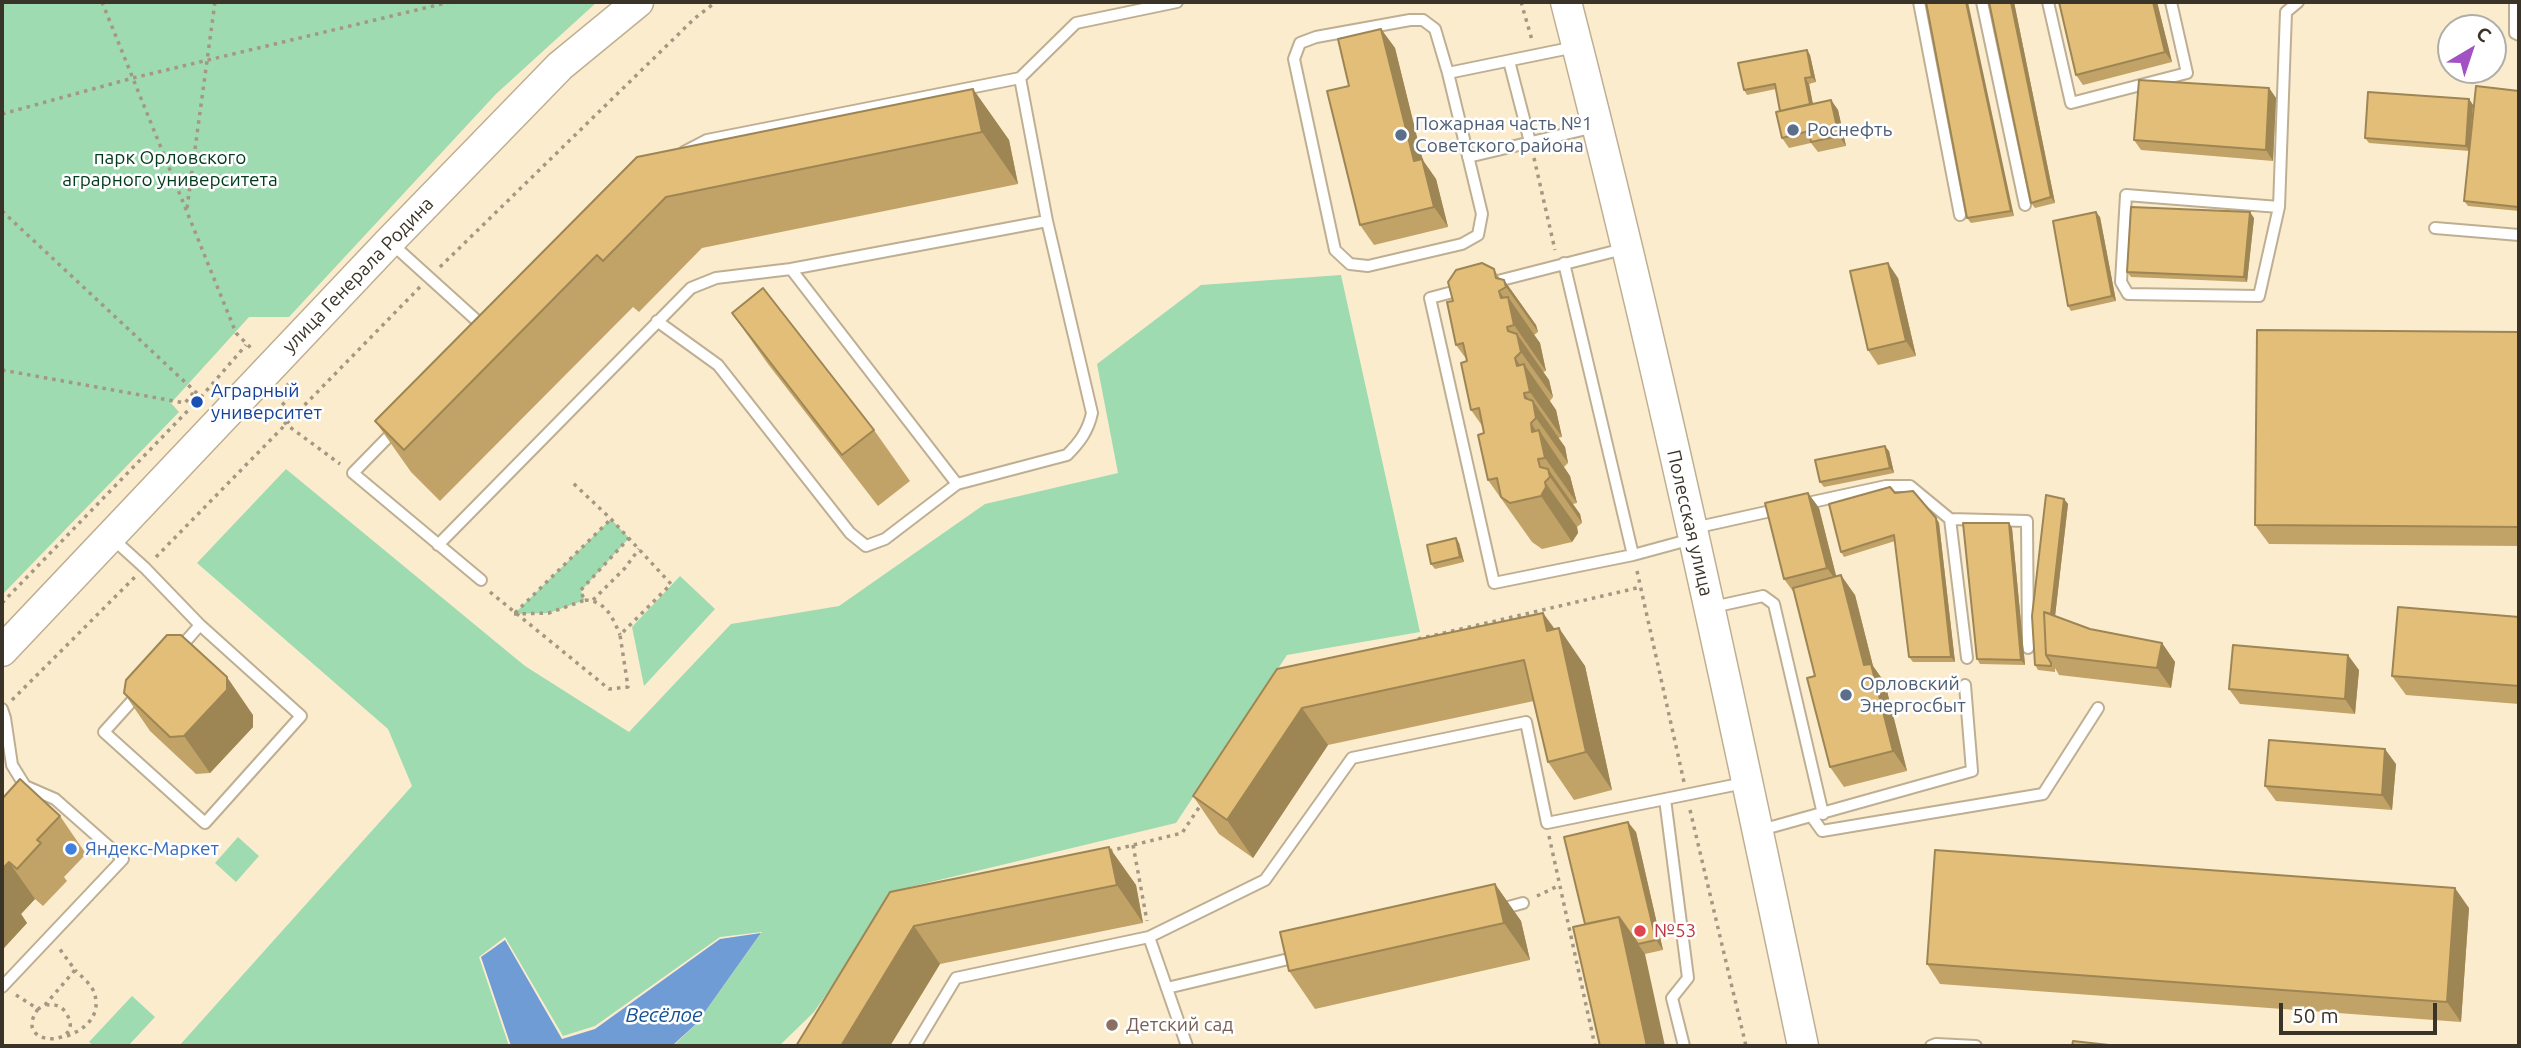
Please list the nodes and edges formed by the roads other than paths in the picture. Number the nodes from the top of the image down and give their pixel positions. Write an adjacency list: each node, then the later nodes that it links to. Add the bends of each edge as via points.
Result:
1 (638, 2): 25 (street, улица Генерала Родина, via 560,66)
2 (1177, 2): 14 (lane, via 1076,23)
3 (1566, 2): 11 (street, Полесская улица)
4 (1919, 2): 21 (lane)
5 (1982, 2): 19 (lane)
6 (2048, 2): 7 (lane, via 2071,103 2187,72)
7 (2171, 2)
8 (2298, 2): 20 (lane, via 2286,12)
9 (2515, 2): 10 (lane, via 2515,33)
10 (2519, 35)
11 (1577, 46): 12 (lane); 15 (street, Полесская улица)
12 (1509, 61): 13 (lane); 16 (lane)
13 (1448, 73): 18 (lane); 18 (lane, via 1434,29 1423,20 1300,43 1294,59 1335,250 1349,264 1368,266 1462,244 1478,234 1482,214)
14 (1020, 78): 17 (lane, via 707,140); 22 (lane)
15 (1598, 127): 16 (lane); 26 (street, Полесская улица)
16 (1530, 142): 18 (lane)
17 (679, 156)
18 (1468, 157)
19 (2025, 205)
20 (2279, 207): 20 (lane, via 2126,195 2121,282 2129,294 2259,296)
21 (1960, 215)
22 (1047, 222): 28 (lane); 34 (lane, via 1092,413 1089,428 1067,455)
23 (2435, 228): 24 (lane)
24 (2519, 235)
25 (389, 242): 31 (lane); 37 (street, улица Генерала Родина)
26 (1626, 248): 27 (lane); 36 (street, Полесская улица)
27 (1561, 264): 39 (lane); 39 (lane, via 1430,298 1494,583)
28 (791, 269): 29 (lane, via 716,278 691,288); 34 (lane)
29 (657, 321): 34 (lane, via 718,366 850,533 866,546 885,539); 38 (lane)
30 (500, 323): 31 (lane)
31 (490, 333): 32 (lane)
32 (481, 342)
33 (408, 417): 38 (lane, via 353,473)
34 (957, 484)
35 (1950, 519): 36 (lane, via 1910,486 1886,486); 43 (lane, via 2027,521); 46 (lane)
36 (1692, 533): 39 (lane); 41 (street, Полесская улица)
37 (111, 537): 42 (lane); 44 (street, улица Генерала Родина)
38 (438, 545): 40 (lane)
39 (1633, 555)
40 (481, 580)
41 (1710, 607): 51 (street, Полесская улица); 55 (lane, via 1763,596 1773,604)
42 (200, 625): 45 (lane); 47 (lane, via 301,716 205,823 104,732)
43 (2028, 648)
44 (2, 651)
45 (174, 654)
46 (1966, 659)
47 (148, 683)
48 (1965, 685): 55 (lane, via 1972,771)
49 (2098, 708): 55 (lane, via 2043,794 1822,831)
50 (2, 709): 52 (lane, via 12,765)
51 (1747, 783): 53 (lane); 56 (street, Полесская улица)
52 (25, 786): 54 (lane); 61 (lane, via 55,799 123,859)
53 (1665, 799): 59 (lane, via 1547,824 1526,722 1352,758 1265,880); 65 (lane, via 1688,978 1672,998)
54 (2, 811)
55 (1817, 815): 56 (lane)
56 (1758, 830): 66 (street, Полесская улица)
57 (1523, 903): 58 (lane)
58 (1483, 913)
59 (1149, 937): 62 (lane); 63 (lane, via 956,978)
60 (1312, 953): 62 (lane)
61 (2, 986)
62 (1167, 988): 64 (lane)
63 (915, 1046)
64 (1187, 1046)
65 (1684, 1046)
66 (1803, 1046)
67 (1931, 1046): 68 (lane)
68 (1976, 1046)

